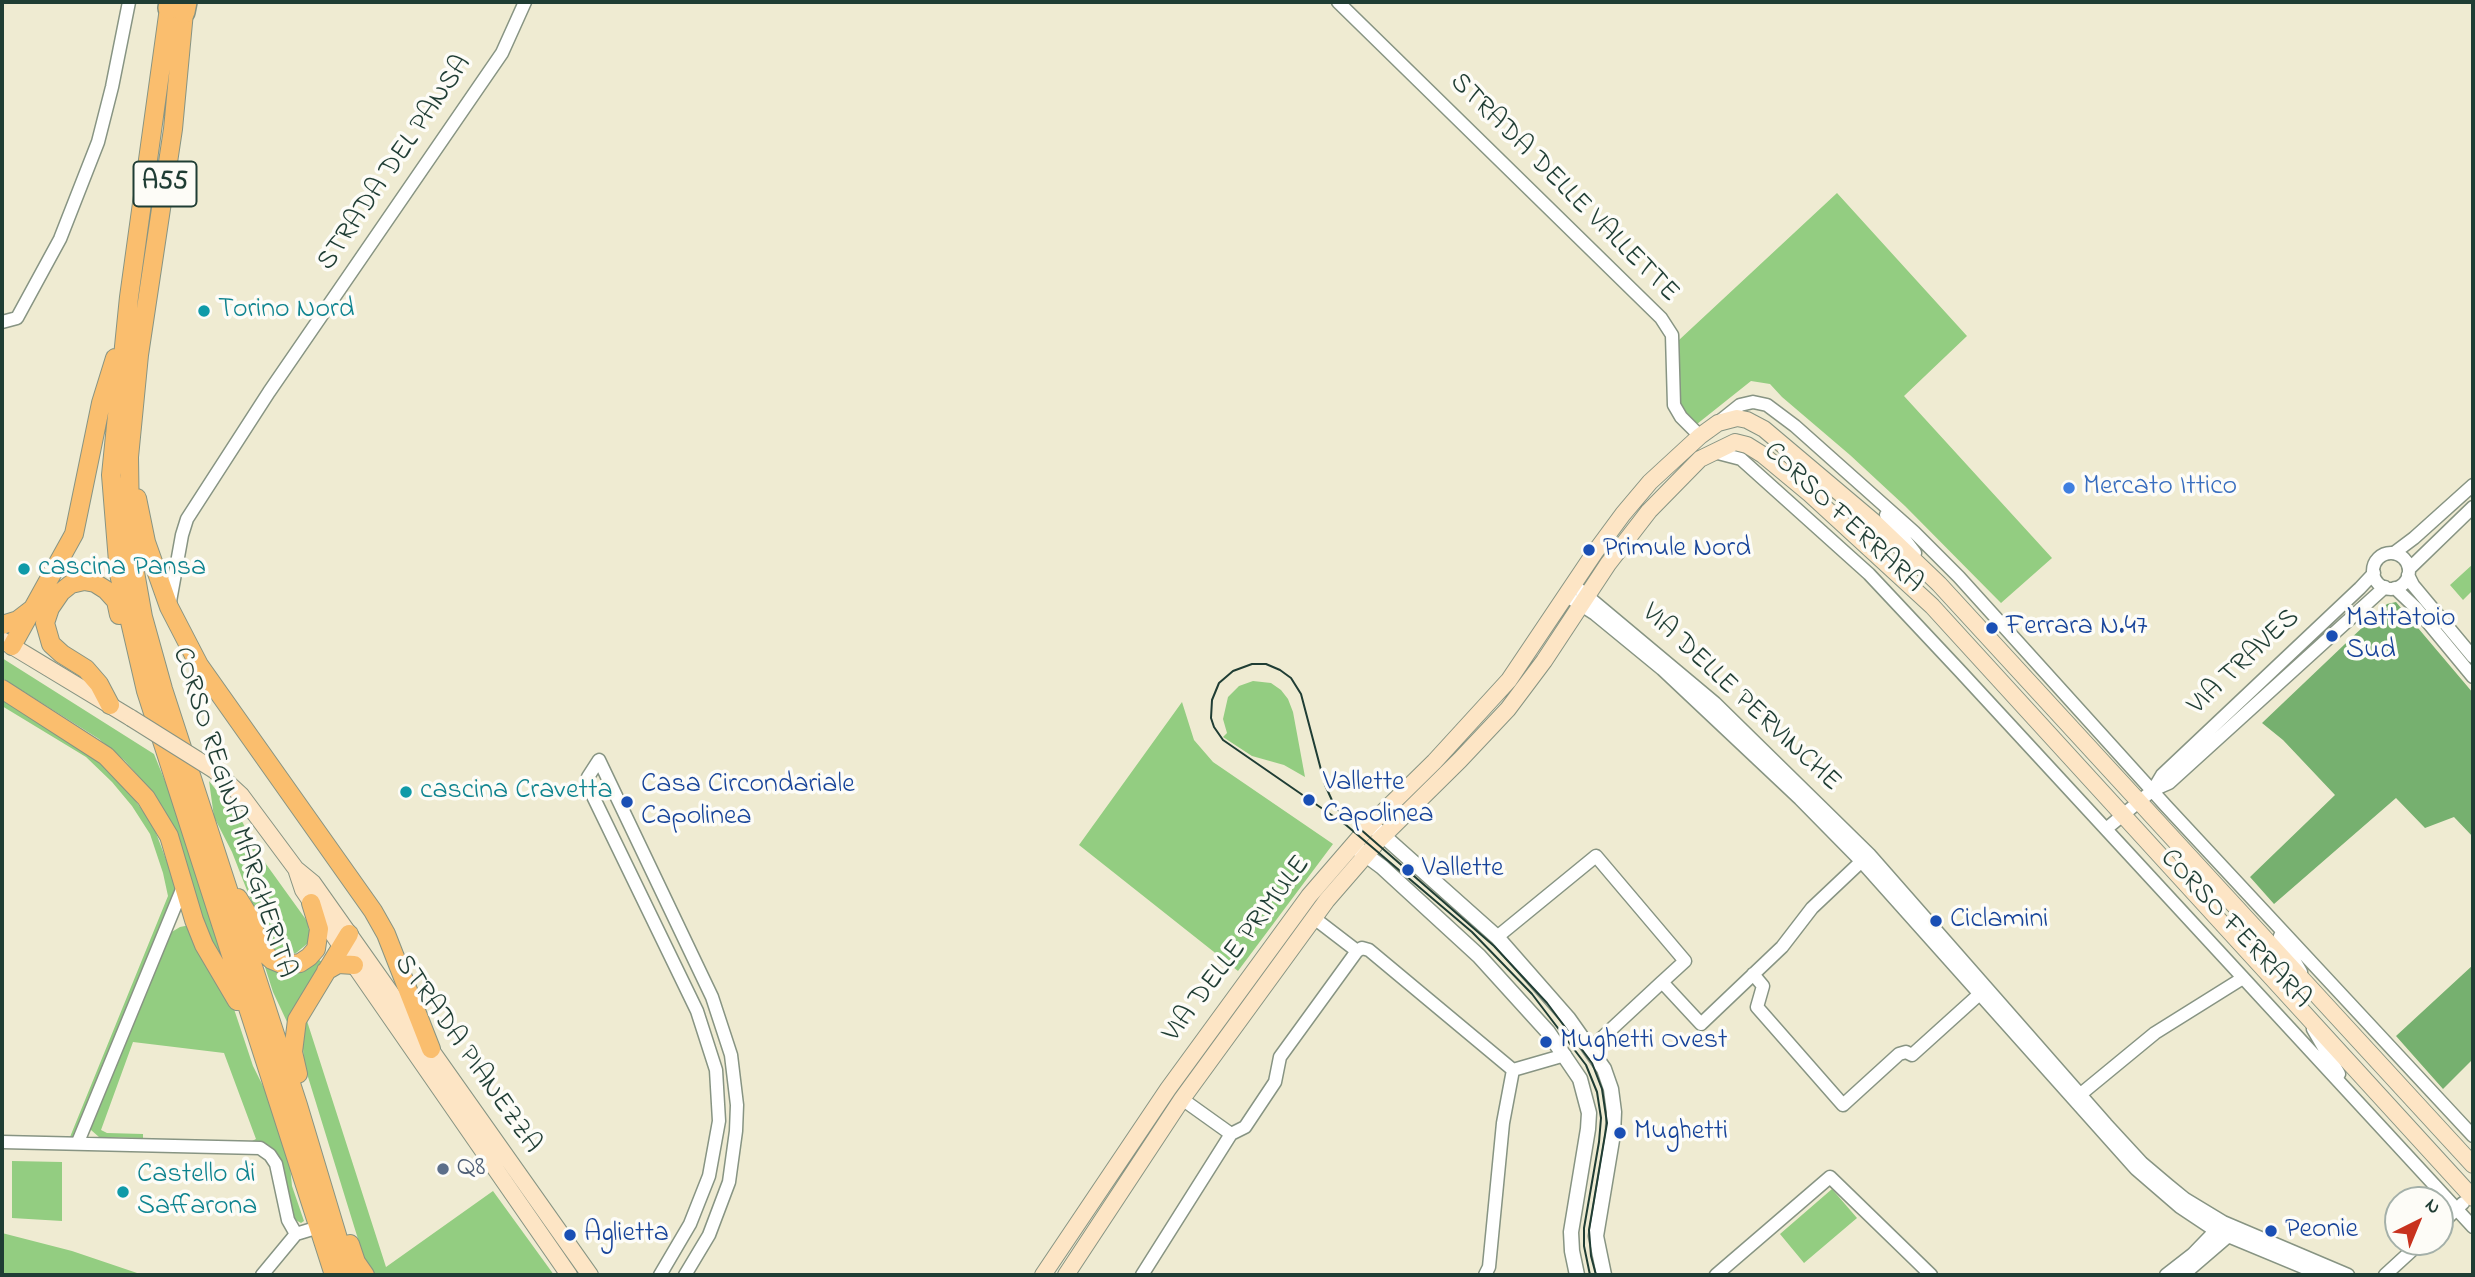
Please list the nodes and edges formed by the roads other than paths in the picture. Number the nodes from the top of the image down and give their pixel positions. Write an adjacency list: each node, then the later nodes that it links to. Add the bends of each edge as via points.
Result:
1 (129, 2): 6 (street, via 93,155 40,279 17,318)
2 (525, 2): 23 (street, STRADA DEL PANSA, via 502,54 187,519)
3 (1338, 2): 9 (street, STRADA DELLE VALLETTE, via 1661,318 1672,335 1674,405)
4 (177, 6): 5 (main road, A55); 7 (main road, A55, via 173,129)
5 (127, 317): 7 (main road, A55); 22 (main road, via 101,404 74,534)
6 (4, 322)
7 (131, 353): 11 (main road, CORSO REGINA MARGHERITA); 29 (main road, CORSO REGINA MARGHERITA, via 111,475 113,523 121,587)
8 (1718, 423): 9 (main road, VIA DELLE PRIMULE); 13 (street, CORSO FERRARA, via 1740,405 1767,405); 18 (main road, CORSO FERRARA, via 1737,418 1764,429)
9 (1700, 436): 20 (main road, VIA DELLE PRIMULE, via 1623,514)
10 (1714, 452): 21 (main road, VIA DELLE PRIMULE, via 1690,468 1649,510); 32 (main road, CORSO FERRARA, via 1735,442 1747,445 1821,503 1932,606); 33 (street, CORSO FERRARA, via 1741,459 1868,575)
11 (129, 457): 23 (main road, via 146,542); 39 (main road, CORSO REGINA MARGHERITA, via 130,523 144,617)
12 (2473, 485): 15 (street)
13 (1869, 492): 18 (street, CORSO FERRARA); 31 (street, CORSO FERRARA, via 1959,578)
14 (2473, 507): 16 (street)
15 (2394, 553): 16 (street, via 2404,559); 17 (street, via 2379,558)
16 (2409, 572): 19 (street, via 2403,584); 26 (street, via 2413,585)
17 (2374, 573): 19 (street, via 2377,582); 31 (street, VIA TRAVES, via 2162,775)
18 (1939, 584): 31 (main road, CORSO FERRARA)
19 (2390, 588): 27 (street, via 2416,608); 31 (street, VIA TRAVES, via 2169,783)
20 (1571, 590): 21 (street, VIA DELLE PERVINCHE); 34 (main road, VIA DELLE PRIMULE, via 1509,680)
21 (1585, 600): 34 (main road, VIA DELLE PRIMULE, via 1508,709 1460,761); 37 (street, VIA DELLE PERVINCHE)
22 (38, 602): 24 (main road, via 18,620); 25 (main road)
23 (169, 607): 57 (main road, via 199,665 373,911 386,934)
24 (2, 625)
25 (7, 643): 30 (main road, STRADA PIANEZZA)
26 (2473, 657)
27 (2473, 677)
28 (2, 689): 40 (main road, via 90,744 132,781 169,836)
29 (146, 691): 30 (main road, via 129,665 112,596 95,583 71,584 47,615 48,637 56,650 86,669); 58 (main road, CORSO REGINA MARGHERITA)
30 (110, 705): 38 (main road, STRADA PIANEZZA, bridge, via 228,781)
31 (2146, 796): 32 (street, VIA TRAVES); 42 (street, CORSO FERRARA); 54 (main road, CORSO FERRARA)
32 (2123, 815): 33 (street, VIA TRAVES); 56 (main road, CORSO FERRARA)
33 (2106, 829): 52 (street, CORSO FERRARA)
34 (1378, 830): 35 (main road, VIA DELLE PRIMULE); 36 (main road, VIA DELLE PRIMULE); 46 (street)
35 (1352, 845): 36 (street); 63 (main road, VIA DELLE PRIMULE)
36 (1366, 855): 43 (main road, VIA DELLE PRIMULE); 61 (street, via 1479,956)
37 (1865, 857): 51 (street); 55 (street, VIA DELLE PERVINCHE)
38 (296, 869): 41 (main road, STRADA PIANEZZA); 47 (main road, STRADA PIANEZZA, via 313,883)
39 (222, 872): 41 (main road, via 249,916 262,951 278,964 300,963 316,948 319,929); 67 (main road, CORSO REGINA MARGHERITA)
40 (183, 887): 44 (main road); 45 (street)
41 (312, 903): 47 (main road, STRADA PIANEZZA)
42 (2263, 908): 54 (street, CORSO FERRARA); 69 (street, CORSO FERRARA)
43 (1314, 918): 48 (street, VIA DELLE PRIMULE); 66 (main road, VIA DELLE PRIMULE)
44 (194, 920): 45 (street); 58 (main road)
45 (167, 927): 71 (street)
46 (1497, 937): 53 (street, via 1596,856 1685,961); 59 (street)
47 (345, 940): 49 (main road, STRADA PIANEZZA); 50 (main road); 57 (main road, STRADA PIANEZZA)
48 (1357, 951): 62 (street, VIA DELLE PRIMULE, via 1369,950); 68 (street, via 1280,1057 1275,1082 1245,1126)
49 (354, 965): 50 (main road, via 338,964); 57 (main road, STRADA PIANEZZA)
50 (326, 971): 67 (main road, via 301,1010 295,1030 293,1052 301,1081)
51 (1753, 974): 53 (street, via 1701,1024); 55 (street, via 1763,986 1757,1007 1843,1105 1899,1054 1912,1055)
52 (2243, 978): 64 (street, CORSO FERRARA); 65 (street, via 2155,1033)
53 (1662, 982): 59 (street)
54 (2308, 984): 72 (main road, CORSO FERRARA)
55 (1983, 991): 65 (street, VIA DELLE PERVINCHE)
56 (2302, 1011): 64 (street, CORSO FERRARA); 73 (main road, CORSO FERRARA)
57 (408, 1020): 60 (main road); 89 (main road, STRADA PIANEZZA)
58 (259, 1042): 77 (main road, CORSO REGINA MARGHERITA)
59 (1591, 1048): 99 (street, via 1604,1069 1614,1112 1597,1236)
60 (431, 1049): 90 (main road, STRADA PIANEZZA)
61 (1566, 1055): 62 (street); 98 (street, via 1580,1079 1589,1113 1571,1232)
62 (1513, 1070): 97 (street)
63 (1168, 1089): 66 (main road); 94 (main road, VIA DELLE PRIMULE)
64 (2348, 1091): 75 (street, CORSO FERRARA)
65 (2077, 1097): 78 (street, VIA DELLE PERVINCHE, via 2142,1163)
66 (1182, 1099): 68 (street); 95 (main road, VIA DELLE PRIMULE)
67 (298, 1105): 74 (main road, CORSO REGINA MARGHERITA)
68 (1231, 1134): 96 (street)
69 (2473, 1136)
70 (2, 1142): 71 (street)
71 (78, 1142): 81 (street, via 260,1148 276,1164 288,1220)
72 (2473, 1166)
73 (2473, 1196): 75 (street)
74 (326, 1198): 87 (main road, CORSO REGINA MARGHERITA); 88 (main road)
75 (2457, 1209): 76 (street); 79 (street, CORSO FERRARA)
76 (2454, 1212)
77 (319, 1227): 81 (street); 85 (main road); 86 (main road, CORSO REGINA MARGHERITA)
78 (2220, 1227): 80 (street, VIA DELLE PERVINCHE); 102 (street)
79 (2473, 1227)
80 (2232, 1233): 103 (street); 104 (street, VIA DELLE PERVINCHE); 105 (street, VIA DELLE PERVINCHE)
81 (296, 1234): 84 (street)
82 (2406, 1256): 106 (street)
83 (669, 1259): 91 (street); 92 (street); 93 (street, via 690,1224 709,1176 719,1121 716,1070 697,1011 589,788 587,777 599,760 712,997 731,1055 737,1105 729,1182 709,1235)
84 (262, 1275)
85 (324, 1275)
86 (334, 1275)
87 (349, 1275)
88 (365, 1275)
89 (569, 1275)
90 (590, 1275)
91 (649, 1275)
92 (660, 1275)
93 (685, 1275)
94 (1043, 1275)
95 (1066, 1275)
96 (1142, 1275)
97 (1485, 1275)
98 (1577, 1275)
99 (1604, 1275)
100 (1716, 1275): 101 (street, via 1830,1177)
101 (1931, 1275)
102 (2166, 1275)
103 (2183, 1275)
104 (2322, 1275)
105 (2348, 1275)
106 (2385, 1275)

